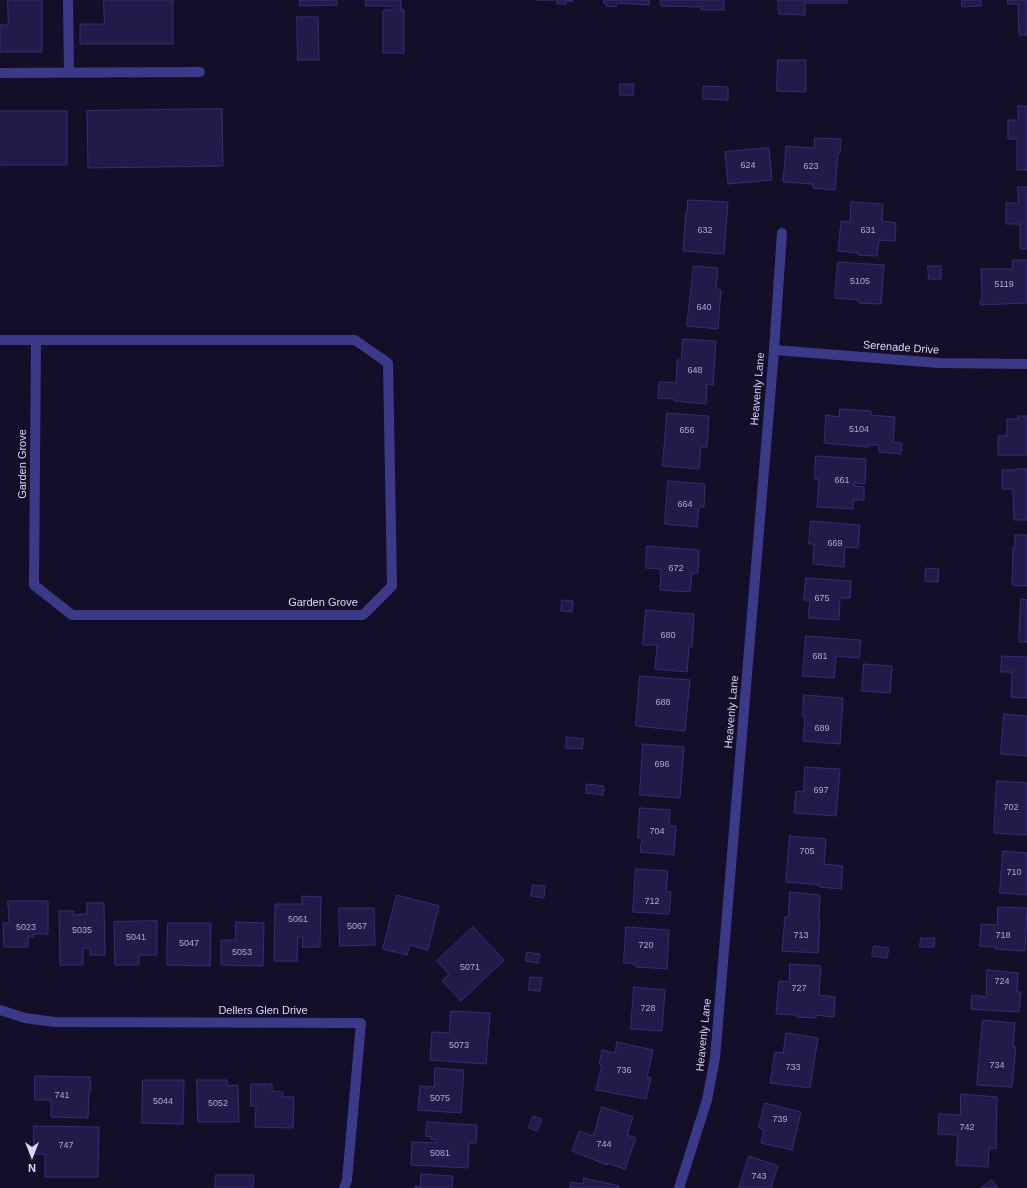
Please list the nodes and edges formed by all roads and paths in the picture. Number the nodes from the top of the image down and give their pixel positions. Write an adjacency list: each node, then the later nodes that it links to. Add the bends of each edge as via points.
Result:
1 (68, 0): 2 (street)
2 (69, 72): 3 (street); 4 (street)
3 (200, 72)
4 (0, 73)
5 (782, 233): 8 (street, Heavenly Lane)
6 (0, 340): 7 (street, Garden Grove)
7 (36, 340): 7 (street, Garden Grove, via 355,340 388,363 392,586 363,615 72,615 34,585)
8 (774, 350): 9 (street, Serenade Drive, via 940,363); 12 (street, Heavenly Lane, via 715,1058 707,1100)
9 (1027, 364)
10 (0, 1010): 11 (street, Dellers Glen Drive, via 25,1018 54,1022 361,1023 347,1180)
11 (344, 1188)
12 (678, 1188)

